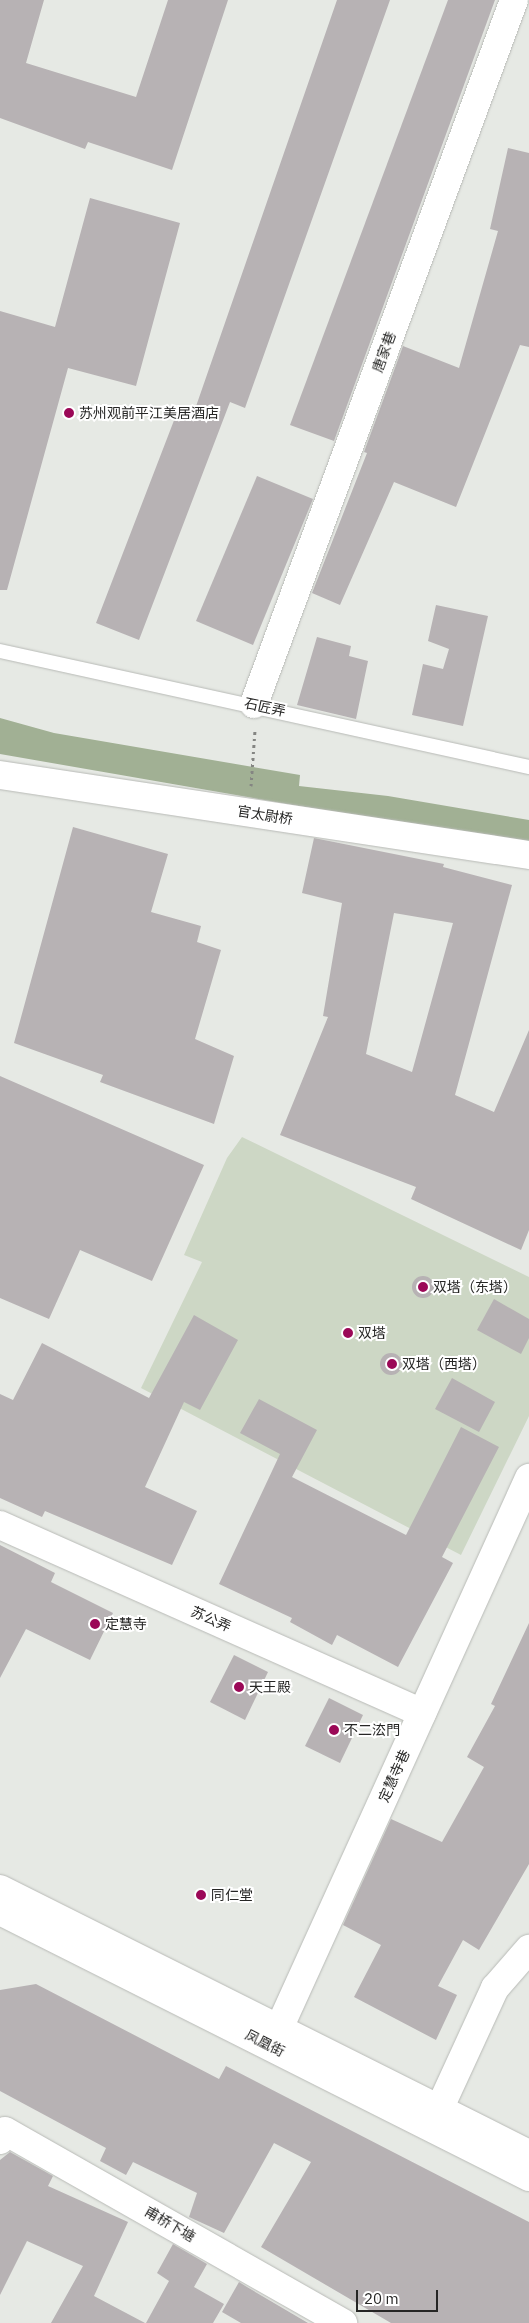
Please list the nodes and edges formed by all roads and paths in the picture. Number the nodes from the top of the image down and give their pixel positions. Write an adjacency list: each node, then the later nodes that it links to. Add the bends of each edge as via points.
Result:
1 (514, 0): 3 (street, 唐家巷)
2 (0, 651): 3 (lane, 石匠弄)
3 (254, 704): 5 (lane, 石匠弄)
4 (255, 756): 7 (path, 官太尉桥)
5 (529, 767)
6 (0, 775): 8 (street, 官太尉桥)
7 (250, 794)
8 (529, 855)
9 (529, 1478): 11 (street, 定慧寺巷)
10 (0, 1525): 11 (street, 苏公弄)
11 (422, 1713): 15 (street, 定慧寺巷)
12 (0, 1889): 15 (street, 凤凰街)
13 (0, 1911): 15 (street, 凤凰街)
14 (529, 1949): 16 (street, via 495,1988)
15 (276, 2037): 16 (street, 凤凰街)
16 (436, 2118): 18 (street, 凤凰街); 19 (street, 凤凰街)
17 (0, 2140): 20 (street, 甫桥下塘, via 5,2131)
18 (529, 2154)
19 (529, 2177)
20 (344, 2323)

